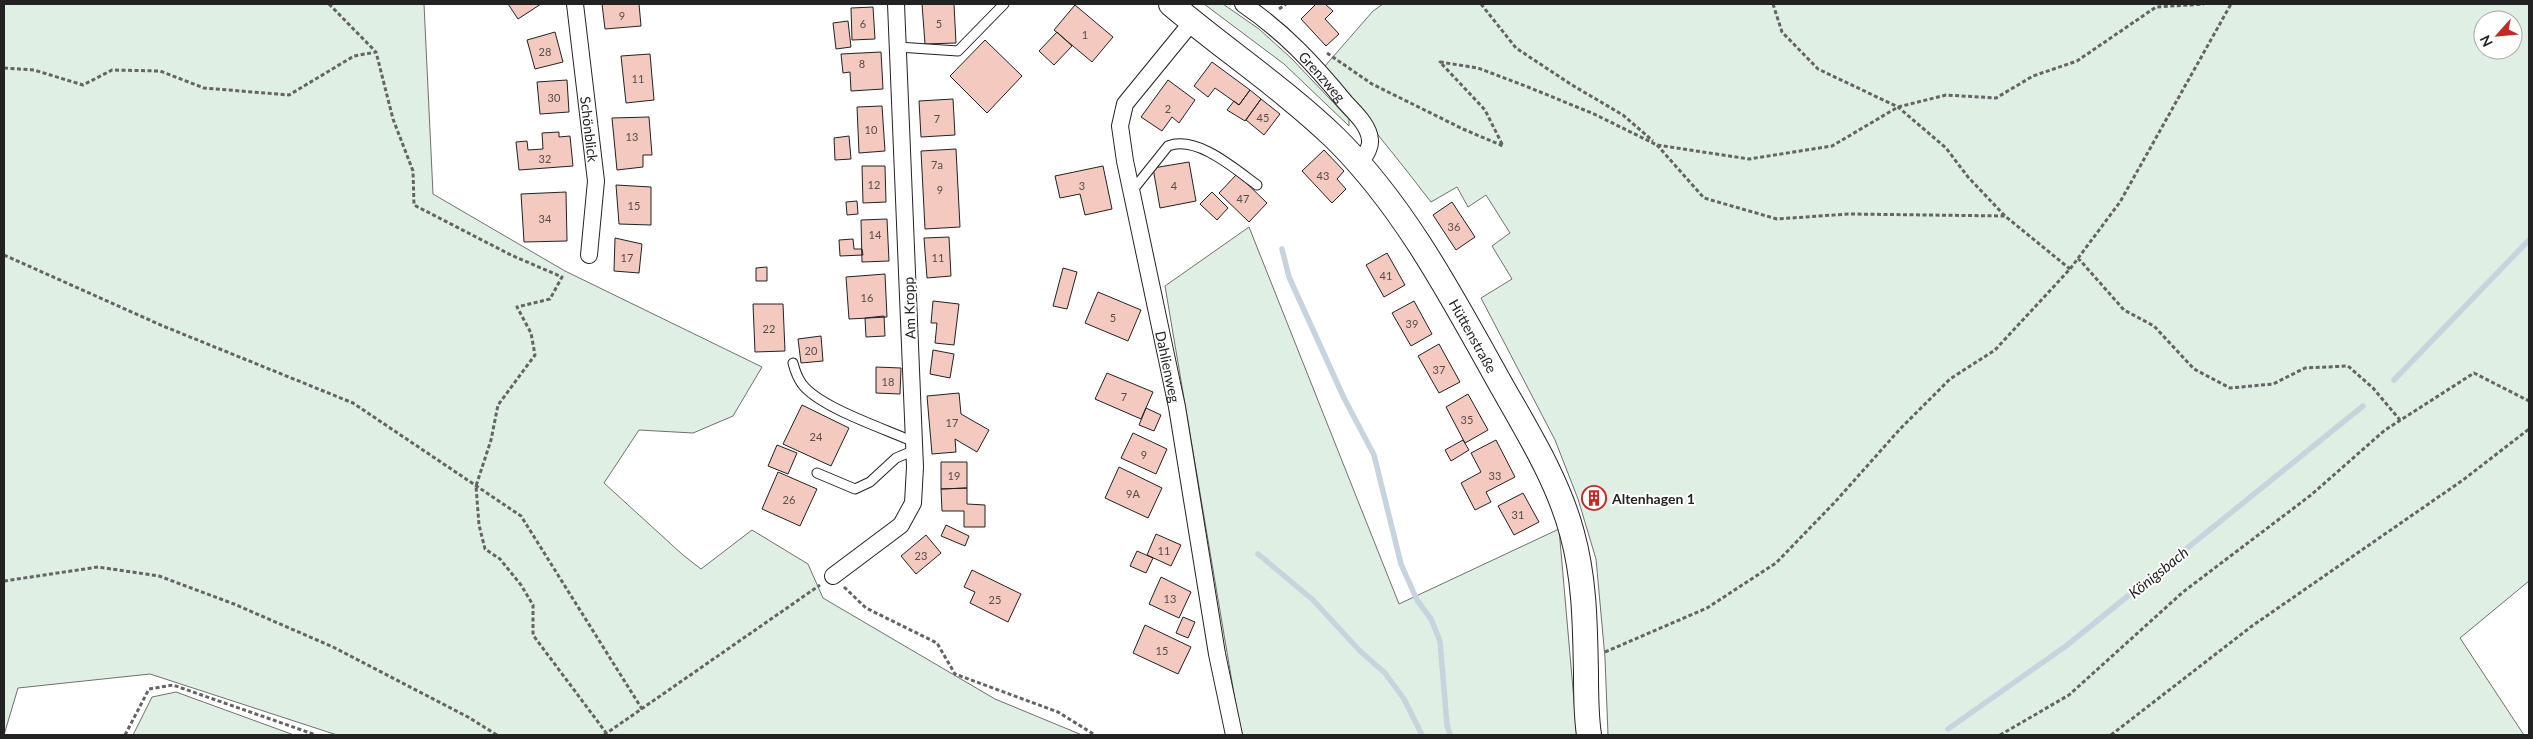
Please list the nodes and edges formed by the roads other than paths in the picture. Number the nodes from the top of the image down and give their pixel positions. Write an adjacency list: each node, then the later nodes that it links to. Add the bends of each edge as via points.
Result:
1 (575, 4): 11 (street, Schönblick, via 596,181)
2 (896, 4): 7 (street, Am Kropp)
3 (1004, 4): 7 (lane, via 958,51)
4 (1171, 4): 6 (main road, Hüttenstraße)
5 (1243, 4): 8 (street, Grenzweg, via 1307,56 1362,122 1370,140)
6 (1192, 22): 8 (main road, Hüttenstraße, via 1316,121); 10 (street, Dahlienweg, via 1125,104 1120,126)
7 (898, 47): 13 (street, Am Kropp)
8 (1360, 164): 17 (main road, Hüttenstraße, via 1388,199 1440,279 1539,454 1561,501 1573,534 1583,585)
9 (1257, 185): 10 (lane, via 1218,156 1176,143 1168,146)
10 (1132, 191): 16 (street, Dahlienweg, via 1177,407 1217,654)
11 (590, 256)
12 (793, 363): 13 (lane, via 797,376 812,393)
13 (914, 446): 14 (lane, via 870,482 855,489); 15 (street, Am Kropp, via 913,503 901,525)
14 (817, 473)
15 (833, 576)
16 (1234, 735)
17 (1589, 735)

